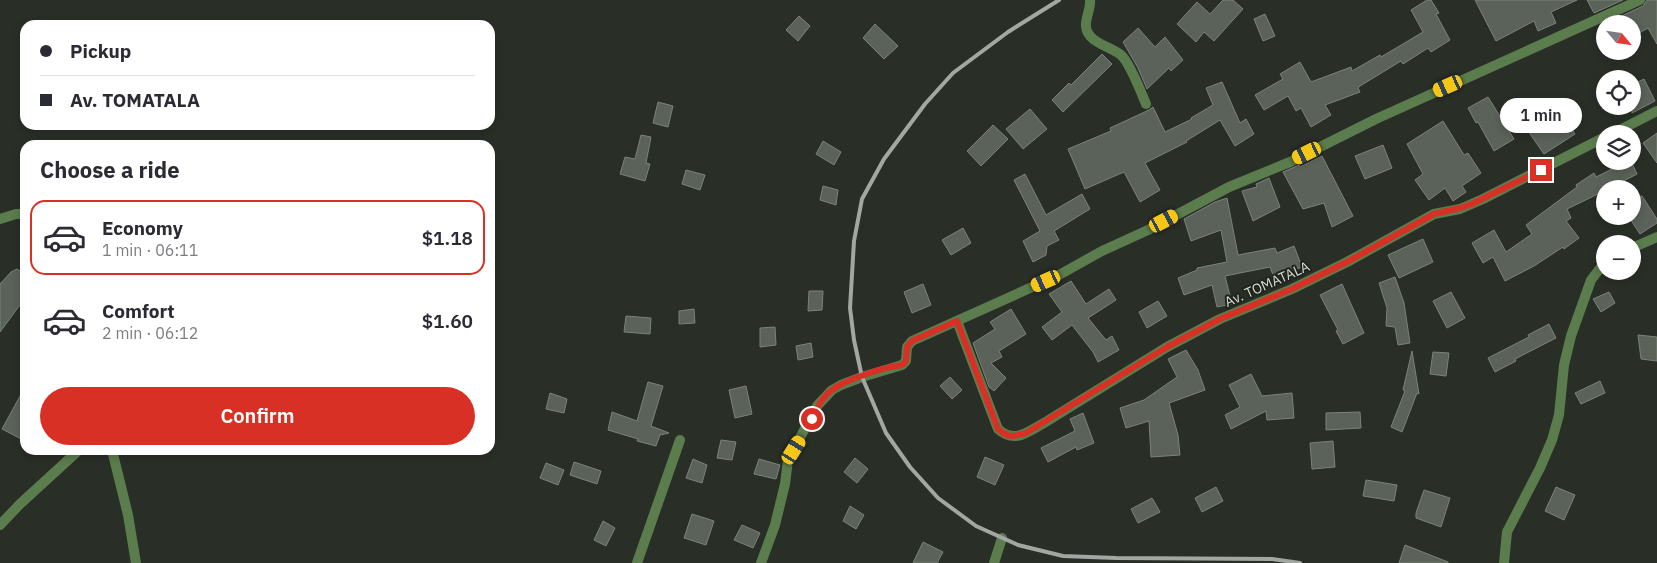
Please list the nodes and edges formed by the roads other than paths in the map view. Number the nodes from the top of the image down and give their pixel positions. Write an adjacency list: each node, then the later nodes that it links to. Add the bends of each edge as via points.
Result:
1 (1090, 0): 3 (street, via 1086,26 1090,37 1122,56)
2 (1640, 0): 12 (street, via 1382,116 1290,162 1229,187 1059,275)
3 (1146, 104)
4 (1657, 111): 5 (street)
5 (1630, 125)
6 (1596, 142): 12 (street, Av. TOMATALA, via 1490,196 1434,214 1292,289 1220,319 1167,347 1044,423 1013,437 998,429)
7 (20, 214): 8 (street)
8 (0, 219)
9 (1657, 237): 10 (street)
10 (1641, 244)
11 (1596, 274): 22 (street, via 1576,320 1564,364 1559,416 1552,440 1507,532)
12 (957, 321): 20 (street, via 912,341 902,365 841,385 824,397 788,460 775,525)
13 (680, 440): 19 (street)
14 (74, 455): 16 (street)
15 (113, 455): 18 (street)
16 (0, 525)
17 (1002, 538): 21 (street)
18 (136, 563)
19 (637, 563)
20 (761, 563)
21 (994, 563)
22 (1504, 563)

